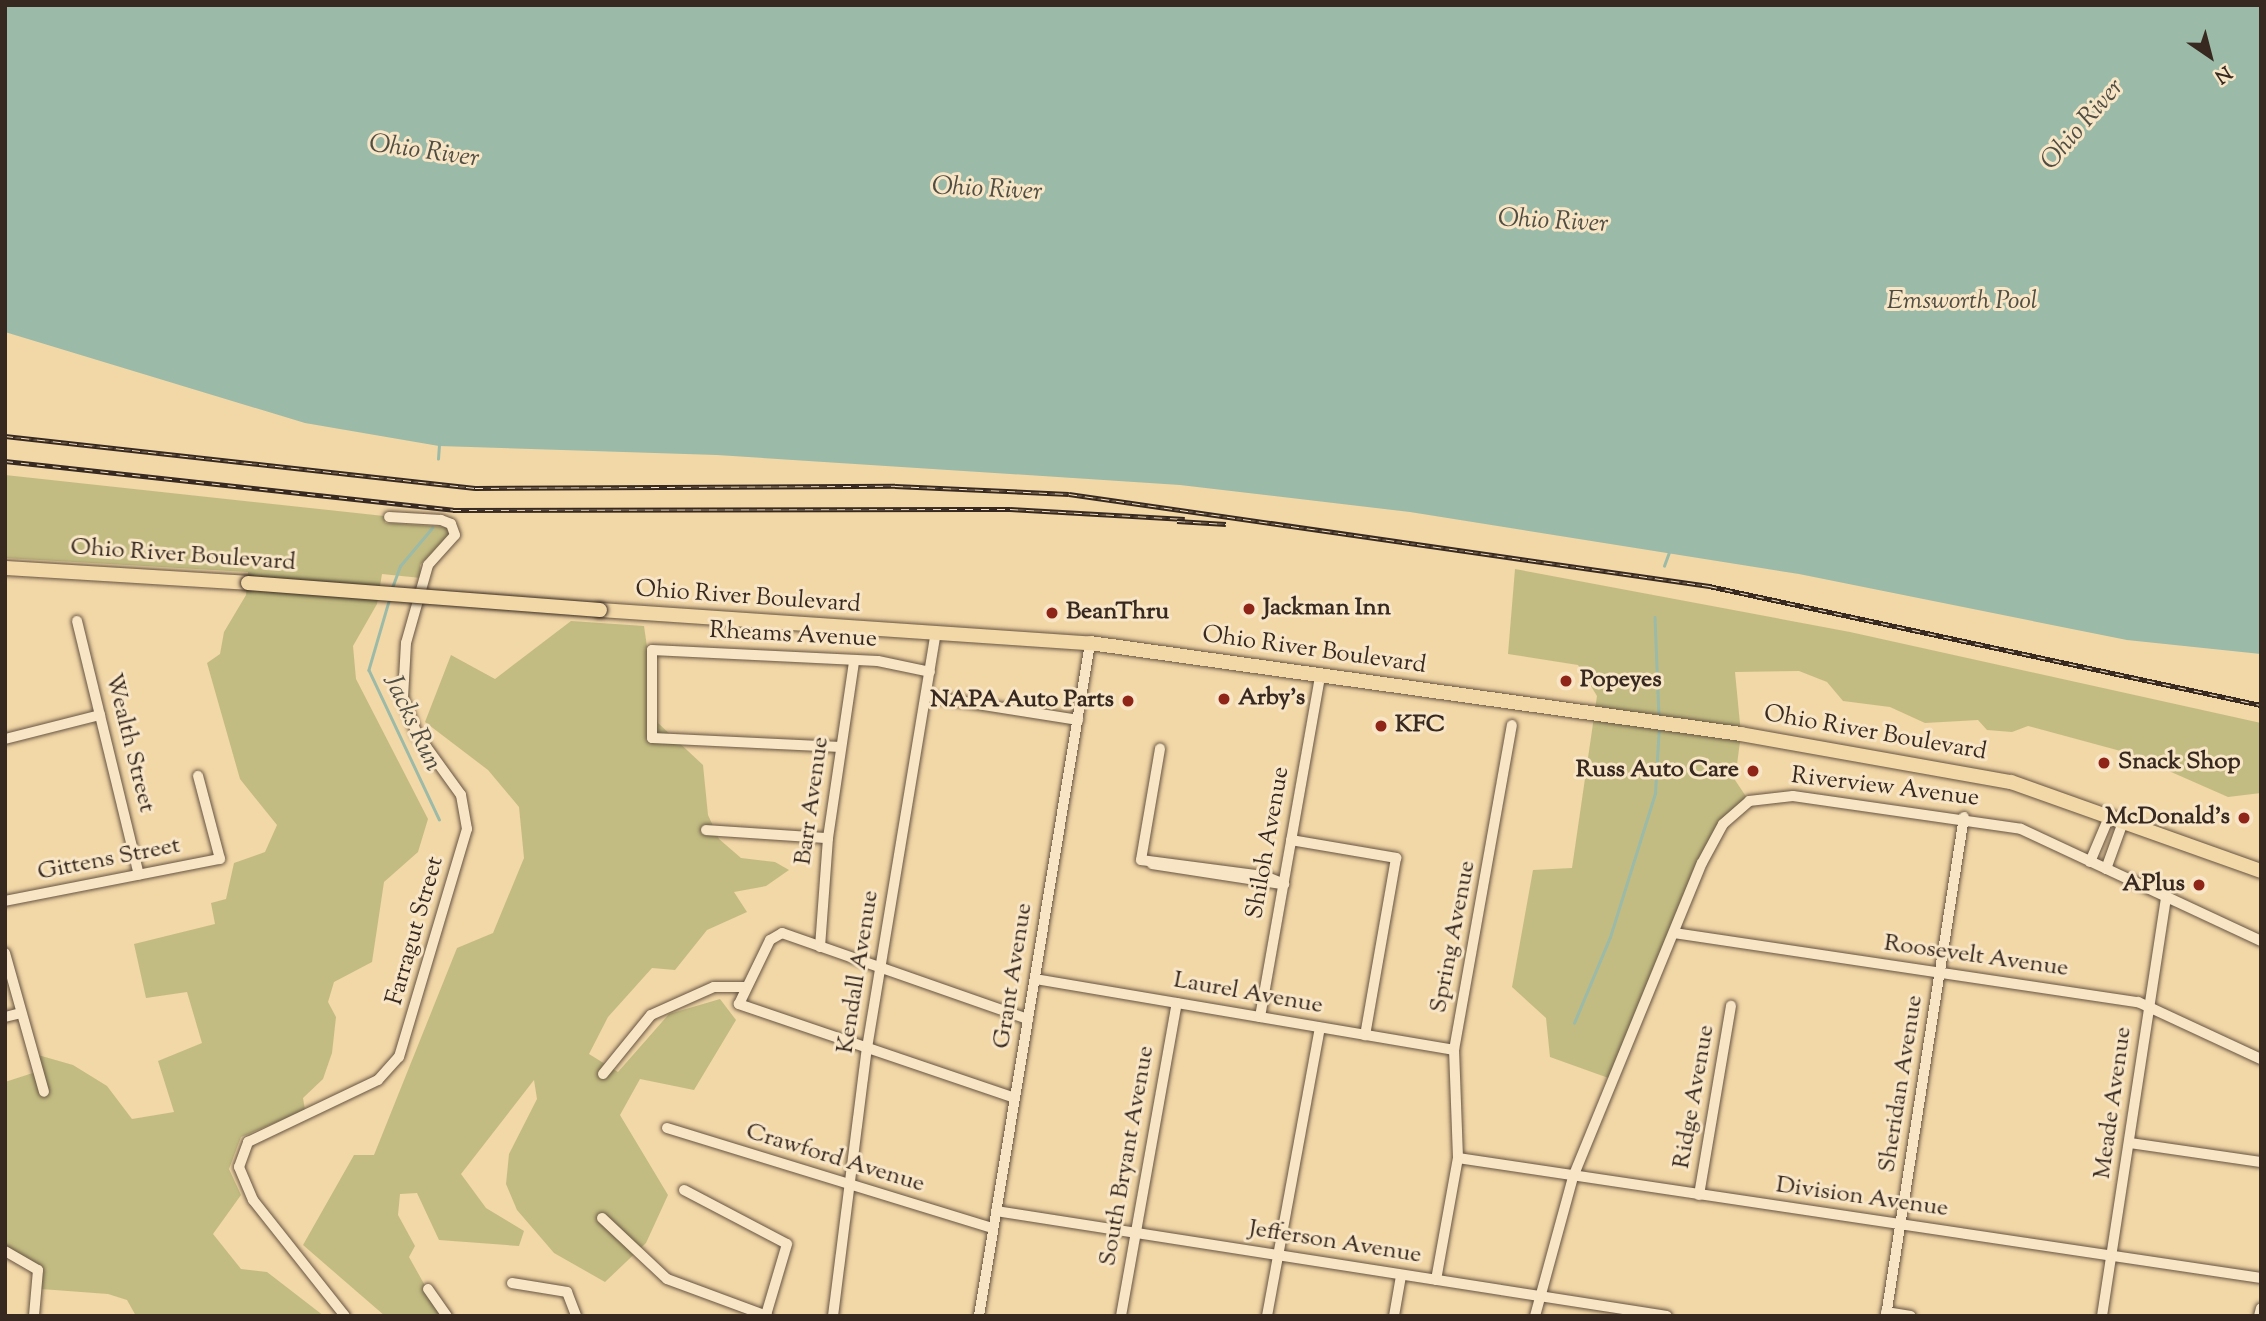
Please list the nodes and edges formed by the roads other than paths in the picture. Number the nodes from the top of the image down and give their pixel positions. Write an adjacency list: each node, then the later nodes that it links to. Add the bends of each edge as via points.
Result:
1 (389, 517): 77 (street, Farragut Street, via 441,520 451,524 455,535 428,565 406,643 403,698 417,734 461,795 467,829 399,1057 378,1080 248,1142 239,1167 253,1200)
2 (5, 568): 4 (highway, Ohio River Boulevard, bridge)
3 (77, 621): 10 (street, Wealth Street)
4 (936, 636): 5 (highway, Ohio River Boulevard); 7 (street, Kendall Avenue)
5 (1090, 643): 8 (highway, Ohio River Boulevard); 11 (street, Grant Avenue)
6 (854, 661): 7 (street, Rheams Avenue); 14 (street, Barr Avenue); 14 (street, Rheams Avenue, via 652,650 652,737)
7 (930, 672): 9 (street, Kendall Avenue)
8 (1320, 676): 18 (highway, Ohio River Boulevard, via 1741,734 2002,779); 21 (street, Shiloh Avenue)
9 (927, 696): 11 (street); 33 (street, Kendall Avenue)
10 (100, 715): 13 (street); 25 (street, Wealth Street)
11 (1078, 720): 35 (street, Grant Avenue)
12 (1512, 725): 47 (street, Spring Avenue)
13 (5, 739)
14 (841, 747): 20 (street, Barr Avenue)
15 (1160, 749): 26 (street, via 1141,860)
16 (198, 776): 25 (street, Gittens Street, via 220,859)
17 (1964, 817): 22 (street, Riverview Avenue, via 2021,829); 29 (street, Riverview Avenue, via 1793,796 1749,801 1719,831); 34 (street, Sheridan Avenue)
18 (2116, 820): 22 (street); 23 (street); 24 (highway, Ohio River Boulevard)
19 (706, 830): 20 (street)
20 (828, 838): 31 (street, Barr Avenue)
21 (1291, 840): 26 (street, Shiloh Avenue); 45 (street, via 1396,858)
22 (2090, 862): 23 (street, Riverview Avenue)
23 (2106, 869): 27 (street, Riverview Avenue)
24 (2261, 871)
25 (139, 875): 28 (street, Gittens Street)
26 (1284, 884): 42 (street, Shiloh Avenue)
27 (2166, 897): 30 (street, Riverview Avenue); 38 (street, Meade Avenue)
28 (5, 901)
29 (1674, 933): 34 (street, Roosevelt Avenue); 56 (street, Riverview Avenue)
30 (2261, 940)
31 (820, 947): 33 (street); 36 (street, via 782,933 771,940)
32 (5, 954): 40 (street)
33 (882, 970): 43 (street); 46 (street, Kendall Avenue)
34 (1940, 973): 38 (street, Roosevelt Avenue); 62 (street, Sheridan Avenue)
35 (1035, 979): 37 (street, Laurel Avenue); 43 (street, Grant Avenue)
36 (746, 987): 46 (street, via 739,1004); 49 (street, via 714,987 651,1015)
37 (1177, 1003): 42 (street, Laurel Avenue); 64 (street, South Bryant Avenue)
38 (2150, 1005): 48 (street, Roosevelt Avenue); 53 (street, Meade Avenue)
39 (1731, 1006): 59 (street, Ridge Avenue)
40 (21, 1013): 41 (street); 50 (street)
41 (5, 1017)
42 (1261, 1017): 44 (street, Laurel Avenue)
43 (1028, 1019): 51 (street, Grant Avenue)
44 (1320, 1028): 45 (street, Laurel Avenue); 66 (street)
45 (1365, 1035): 47 (street, Laurel Avenue)
46 (867, 1048): 51 (street); 57 (street, Kendall Avenue)
47 (1454, 1050): 54 (street, Spring Avenue)
48 (2261, 1059)
49 (603, 1074)
50 (44, 1092)
51 (1015, 1098): 60 (street, Grant Avenue)
52 (667, 1128): 57 (street, Crawford Avenue)
53 (2130, 1143): 55 (street); 67 (street, Meade Avenue)
54 (1458, 1158): 56 (street, Division Avenue); 70 (street, Spring Avenue)
55 (2261, 1162)
56 (1573, 1177): 59 (street, Division Avenue); 73 (street, Riverview Avenue)
57 (849, 1187): 63 (street, Crawford Avenue); 81 (street, Kendall Avenue)
58 (684, 1190): 80 (street, via 787,1244)
59 (1699, 1195): 62 (street, Division Avenue)
60 (996, 1211): 63 (street, Grant Avenue); 64 (street, Jefferson Avenue)
61 (602, 1218): 80 (street, via 667,1279)
62 (1902, 1225): 67 (street, Division Avenue); 75 (street, Sheridan Avenue)
63 (993, 1228): 82 (street, Grant Avenue)
64 (1136, 1231): 66 (street, Jefferson Avenue); 83 (street, South Bryant Avenue)
65 (5, 1251): 76 (street, via 38,1270)
66 (1279, 1255): 68 (street, Jefferson Avenue); 84 (street)
67 (2113, 1256): 69 (street, Division Avenue); 89 (street, Meade Avenue)
68 (1401, 1276): 70 (street, Jefferson Avenue); 85 (street)
69 (2261, 1278)
70 (1436, 1280): 73 (street, Jefferson Avenue)
71 (512, 1283): 79 (street, via 568,1292)
72 (428, 1289): 78 (street)
73 (1541, 1295): 86 (street, Riverview Avenue); 87 (street, Jefferson Avenue)
74 (2261, 1308): 90 (street)
75 (1886, 1314): 88 (street)
76 (34, 1316)
77 (345, 1316)
78 (447, 1316)
79 (576, 1316)
80 (767, 1316)
81 (833, 1316)
82 (979, 1316)
83 (1121, 1316)
84 (1267, 1316)
85 (1394, 1316)
86 (1535, 1316)
87 (1667, 1316)
88 (1911, 1316)
89 (2102, 1316)
90 (2259, 1316)

